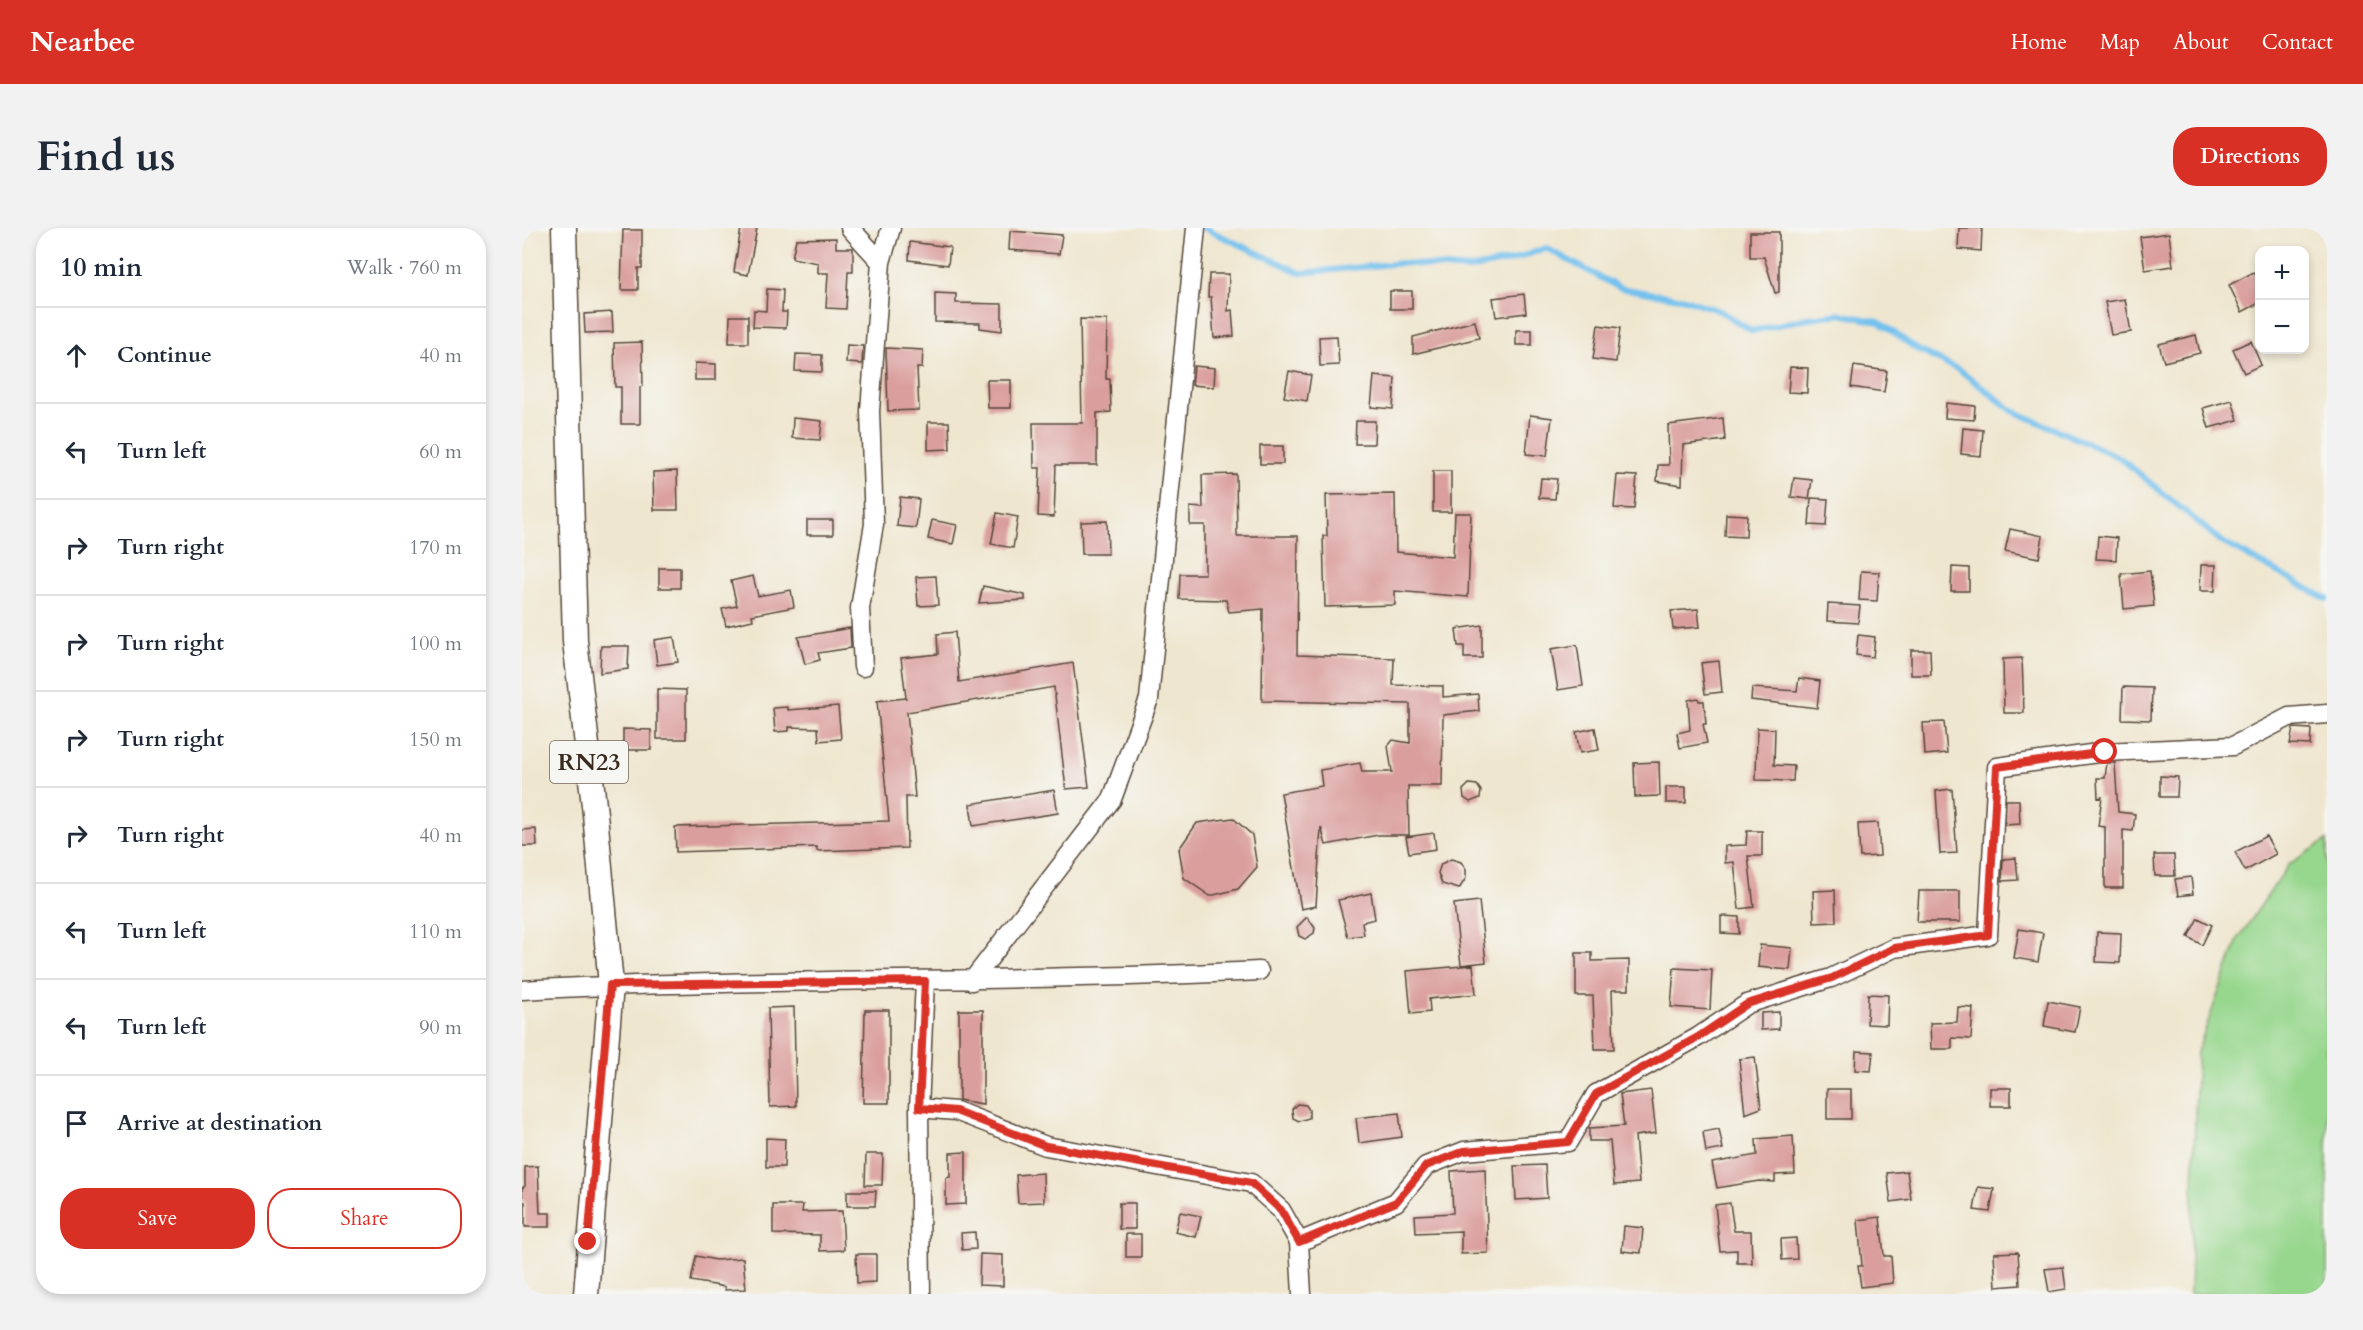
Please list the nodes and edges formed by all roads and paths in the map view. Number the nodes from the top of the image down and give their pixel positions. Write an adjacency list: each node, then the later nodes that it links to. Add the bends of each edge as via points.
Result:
1 (564, 228): 11 (main road, RN23, via 575,640)
2 (850, 228): 5 (street)
3 (891, 228): 5 (street)
4 (1196, 228): 10 (street, via 1149,699 1112,799)
5 (881, 262): 6 (street, via 870,411 874,524 860,608)
6 (863, 667)
7 (2327, 714): 14 (street, via 2289,717 2233,746 2105,752 1997,767 1988,935 1894,948 1832,978 1747,1004 1698,1037 1596,1094 1568,1142 1464,1151 1426,1166 1396,1202)
8 (1259, 971): 10 (street)
9 (925, 981): 10 (street); 11 (street); 13 (street)
10 (972, 981)
11 (610, 985): 12 (street); 15 (main road, RN23)
12 (522, 990)
13 (919, 1108): 14 (street, via 956,1111 1046,1146 1251,1183 1281,1210); 16 (street)
14 (1299, 1242): 17 (street)
15 (586, 1294)
16 (921, 1294)
17 (1302, 1294)

